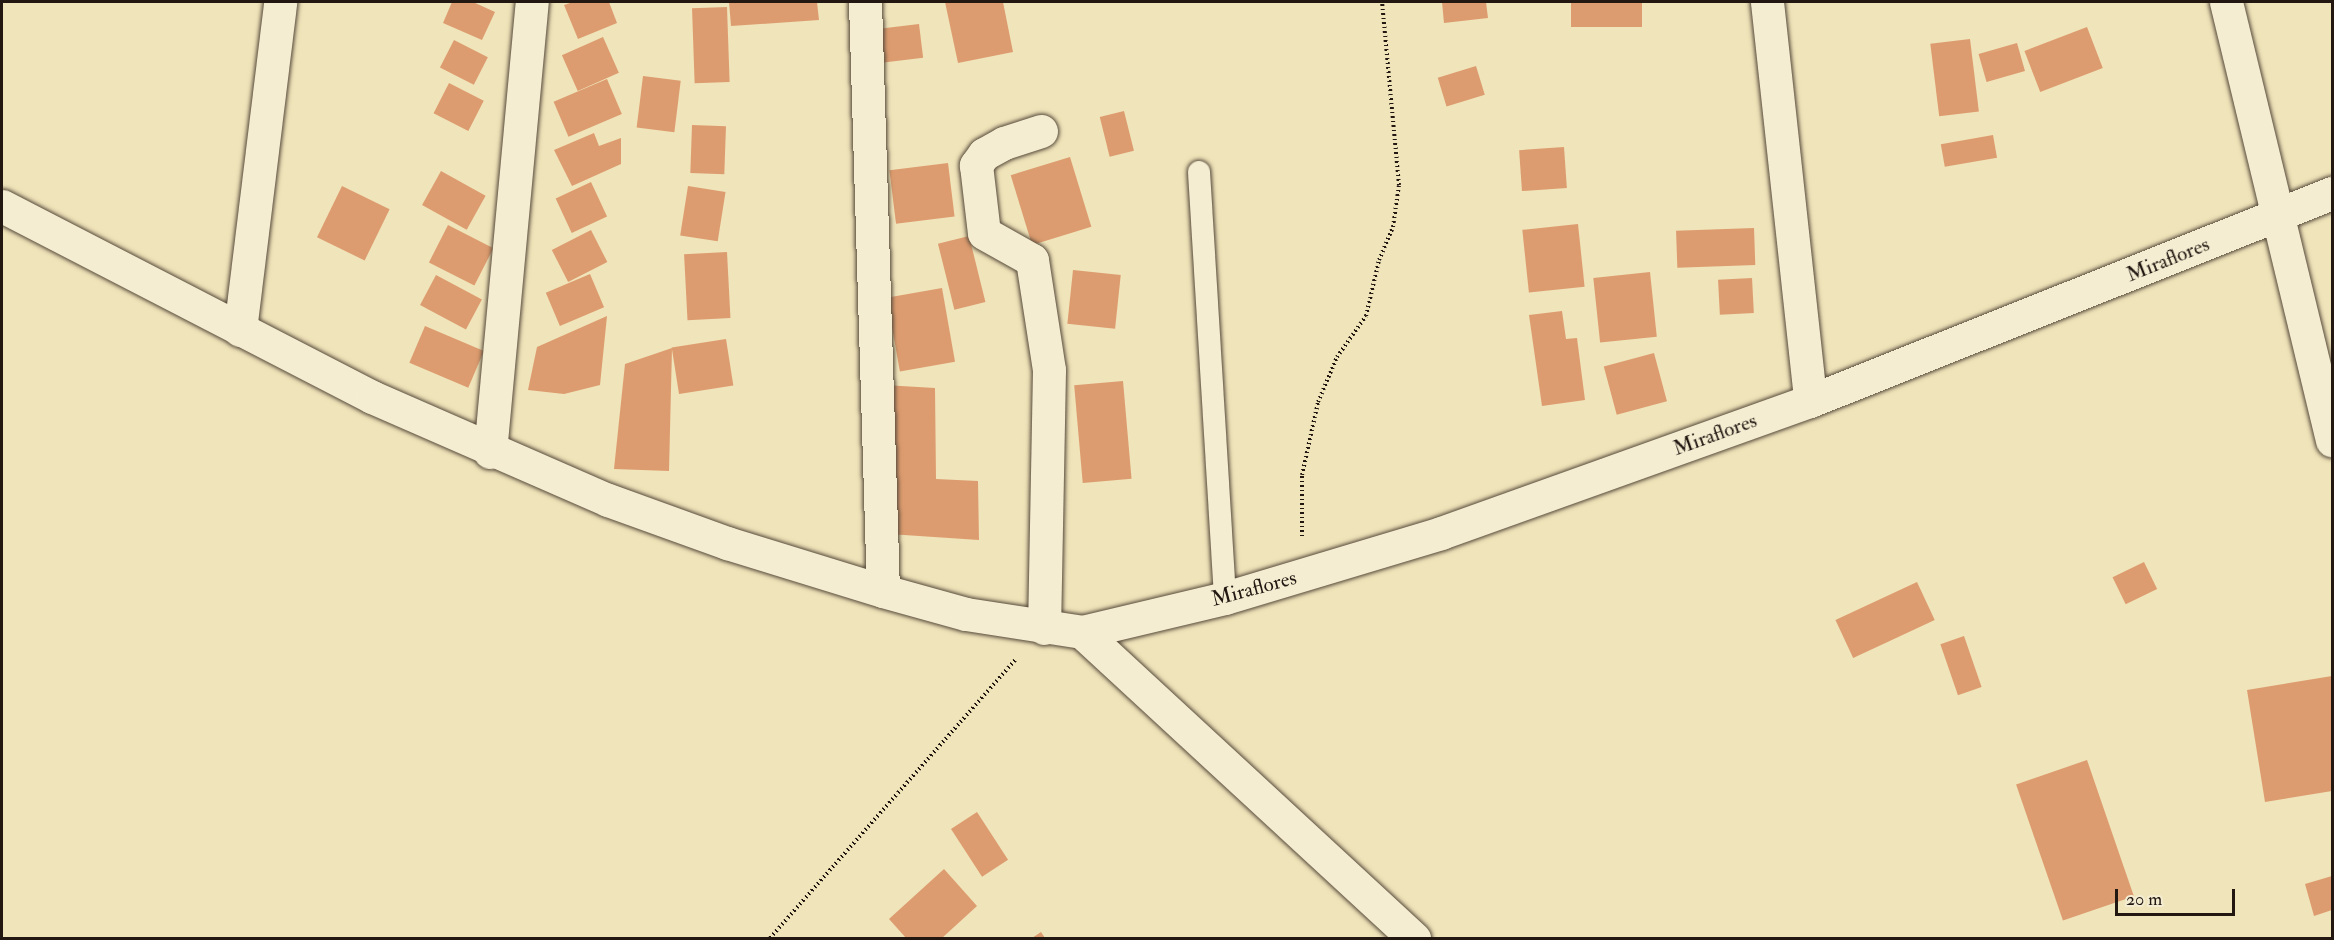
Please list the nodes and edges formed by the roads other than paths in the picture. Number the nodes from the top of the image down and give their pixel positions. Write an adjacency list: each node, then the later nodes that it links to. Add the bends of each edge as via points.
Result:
1 (280, 2): 11 (street)
2 (532, 2): 14 (street)
3 (865, 2): 15 (street)
4 (1767, 2): 12 (street)
5 (2226, 2): 10 (street)
6 (1041, 131): 17 (street, via 1004,143 984,154 976,165 984,233 1032,260 1049,370)
7 (1199, 172): 16 (lane)
8 (2332, 192): 10 (street, Miraflores)
9 (2, 206): 11 (street, Miraflores)
10 (2277, 217): 12 (street, Miraflores); 13 (street)
11 (240, 330): 14 (street, Miraflores)
12 (1810, 401): 16 (street, Miraflores, via 1441,533)
13 (2332, 440)
14 (490, 452): 15 (street, Miraflores, via 727,543)
15 (883, 591): 17 (street, Miraflores, via 966,614)
16 (1225, 598): 18 (street, Miraflores)
17 (1044, 628): 18 (street, Miraflores)
18 (1082, 632): 19 (street)
19 (1414, 939)

